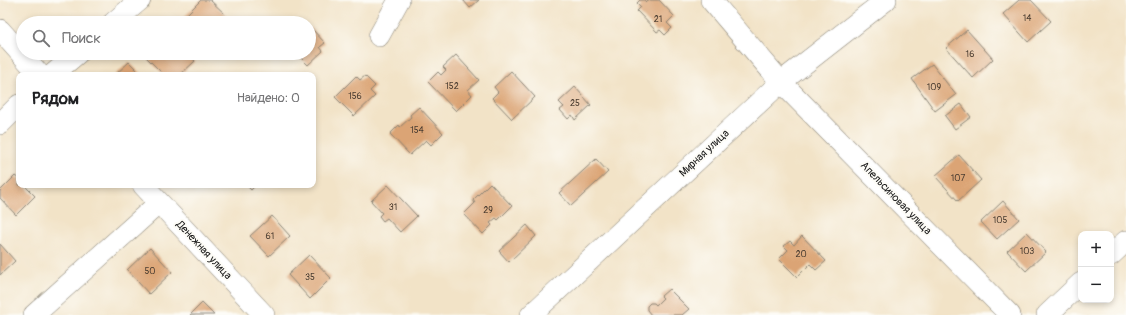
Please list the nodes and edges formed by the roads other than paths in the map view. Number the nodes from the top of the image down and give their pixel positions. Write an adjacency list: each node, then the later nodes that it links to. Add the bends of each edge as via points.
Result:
1 (140, 0): 5 (street)
2 (399, 0): 7 (street)
3 (711, 0): 13 (street, Апельсиновая улица)
4 (886, 0): 13 (street, Мирная улица)
5 (121, 16)
6 (0, 30): 8 (street)
7 (379, 36)
8 (16, 48)
9 (27, 60): 11 (street)
10 (70, 60): 12 (street)
11 (37, 72)
12 (56, 72)
13 (781, 82): 23 (street, Мирная улица); 24 (street, Апельсиновая улица)
14 (16, 108): 15 (street)
15 (0, 124)
16 (146, 188): 17 (street, Денежная улица)
17 (159, 203): 21 (street); 22 (street, Денежная улица)
18 (1126, 241): 19 (street)
19 (1114, 252)
20 (1078, 286): 25 (street)
21 (34, 315)
22 (264, 315)
23 (531, 315)
24 (1010, 315)
25 (1047, 315)

